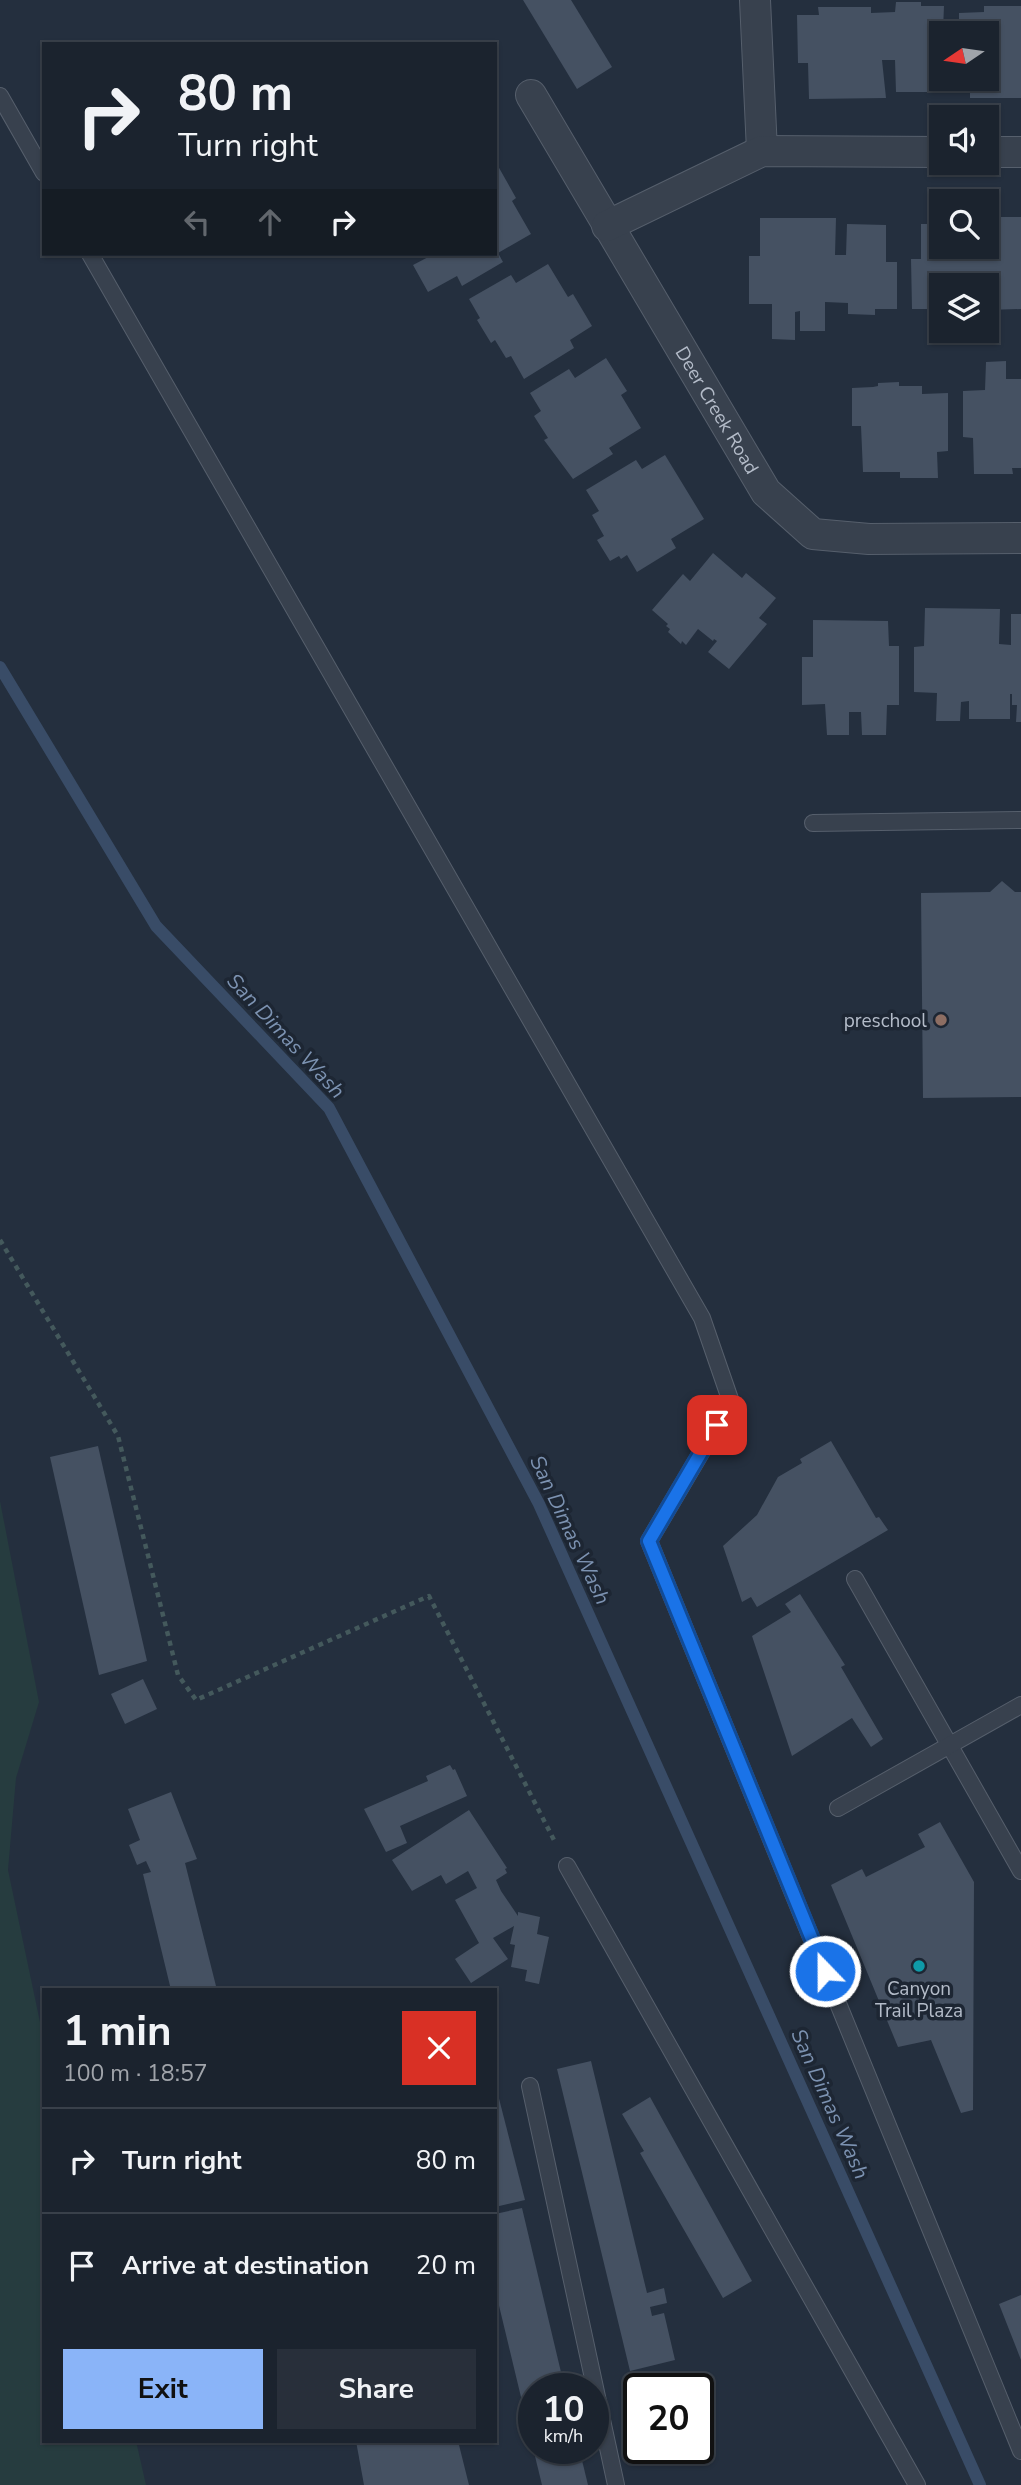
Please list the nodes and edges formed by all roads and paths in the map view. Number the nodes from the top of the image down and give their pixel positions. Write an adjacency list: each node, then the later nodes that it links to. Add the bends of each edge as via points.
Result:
1 (755, 0): 4 (street)
2 (531, 95): 9 (street, Deer Creek Road)
3 (0, 96): 8 (lane)
4 (762, 151): 5 (street); 9 (street)
5 (929, 152)
6 (999, 152): 7 (street)
7 (1021, 152)
8 (42, 170)
9 (607, 226): 11 (street, Deer Creek Road, via 766,492 813,534 869,539)
10 (91, 256): 22 (lane, via 702,1318 731,1402 649,1541)
11 (1021, 538)
12 (1021, 820): 13 (lane)
13 (814, 823)
14 (0, 1240): 19 (path, via 118,1436 178,1675 196,1700 429,1596)
15 (855, 1580): 17 (lane)
16 (1021, 1705): 17 (lane)
17 (949, 1746): 18 (lane); 20 (lane)
18 (838, 1808)
19 (568, 1866): 24 (lane)
20 (1021, 1871)
21 (530, 2086): 23 (lane)
22 (1021, 2451)
23 (616, 2485)
24 (917, 2485)

